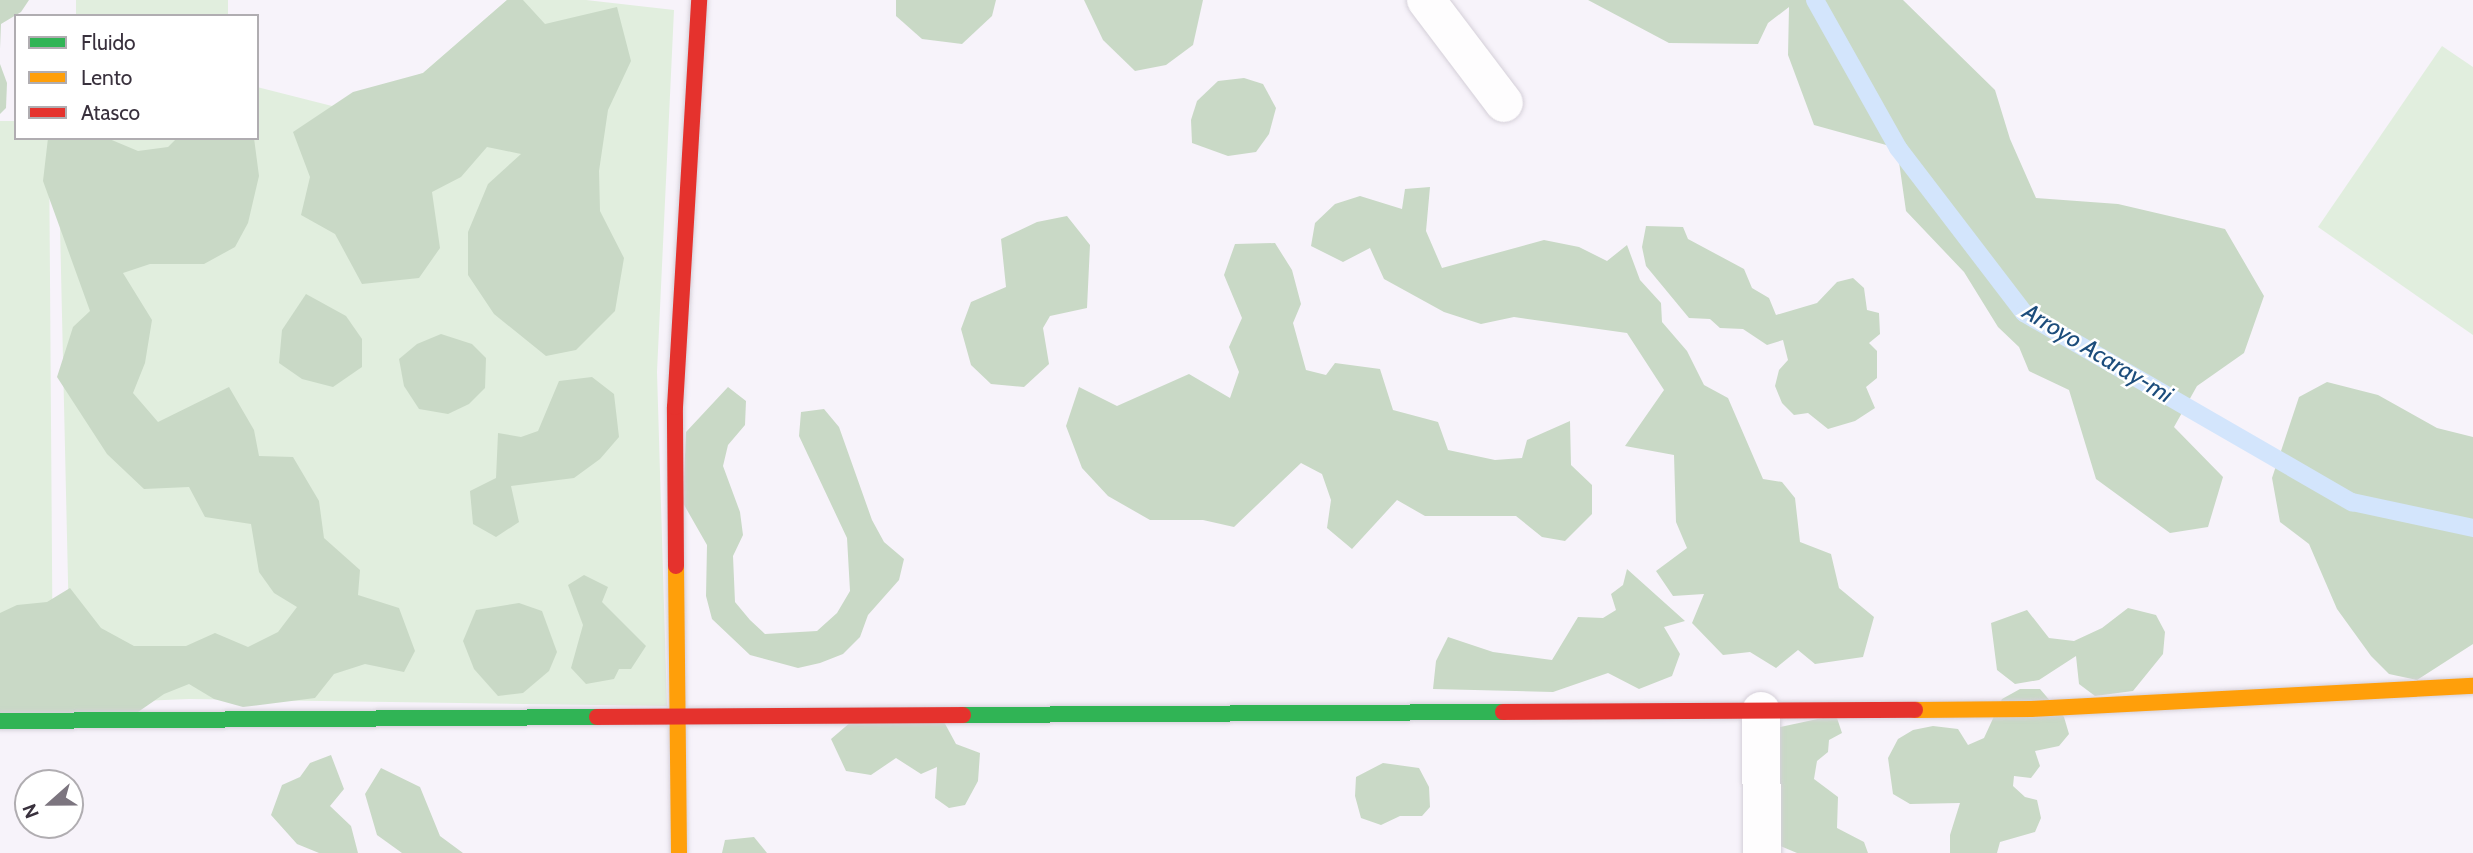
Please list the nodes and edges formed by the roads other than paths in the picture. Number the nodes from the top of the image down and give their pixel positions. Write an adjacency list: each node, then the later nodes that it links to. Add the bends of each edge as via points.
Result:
1 (699, 0): 6 (street, via 675,407)
2 (1426, 0): 3 (street)
3 (1504, 103)
4 (2473, 686): 5 (street, via 2031,709)
5 (1761, 711): 6 (street); 9 (street)
6 (681, 717): 7 (street); 8 (street)
7 (0, 721)
8 (679, 853)
9 (1762, 853)

